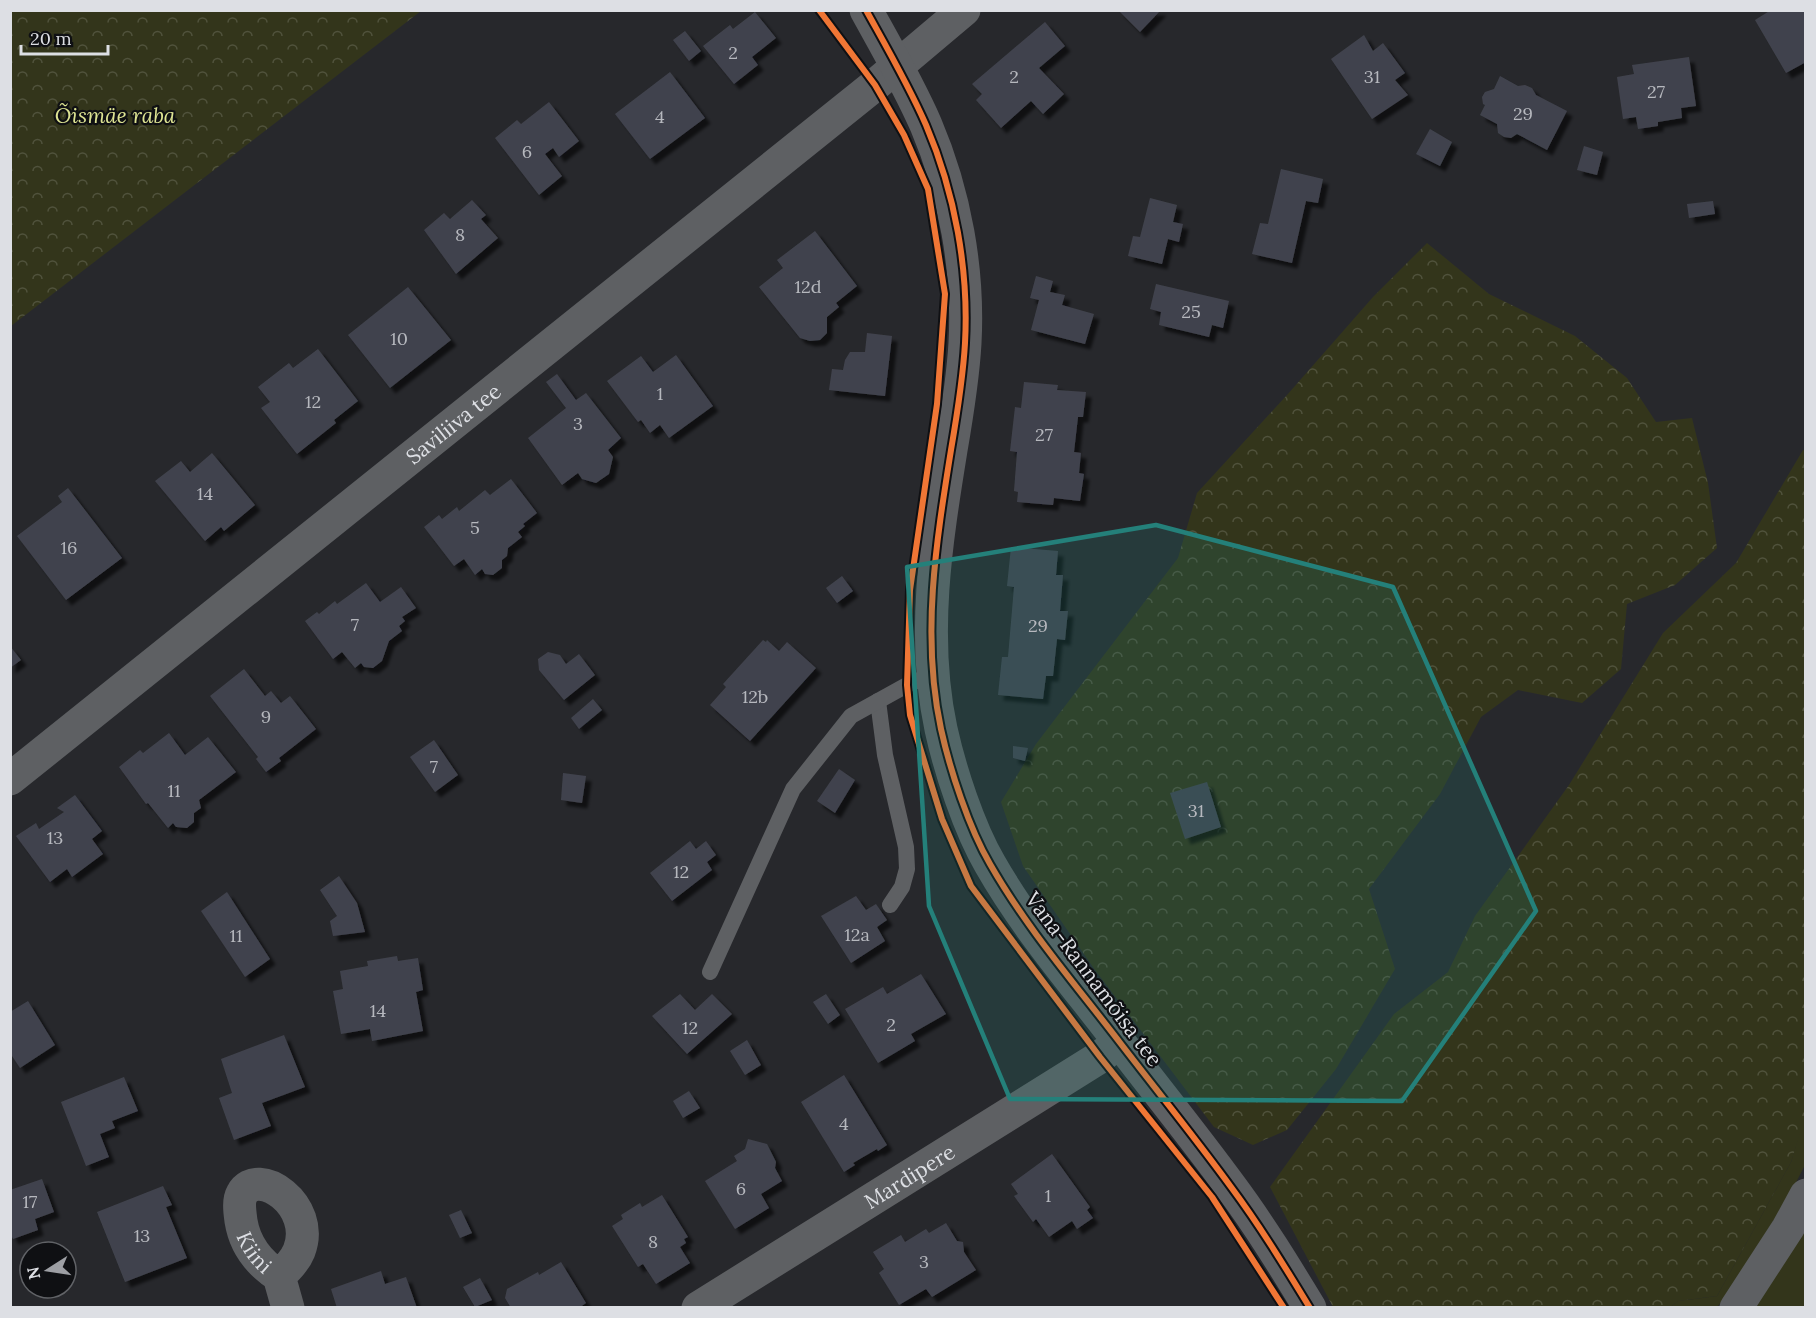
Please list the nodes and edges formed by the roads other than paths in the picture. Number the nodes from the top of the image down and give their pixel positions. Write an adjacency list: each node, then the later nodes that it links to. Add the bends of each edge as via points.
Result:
1 (866, 10): 3 (street, Vana-Rannamõisa tee)
2 (964, 10): 3 (street, Saviliiva tee)
3 (897, 66): 4 (street, Vana-Rannamõisa tee, via 927,126 947,184 965,290 964,355 930,611); 6 (street, Saviliiva tee)
4 (933, 674): 5 (lane); 9 (street, Vana-Rannamõisa tee, via 941,730 960,797 988,862 1046,950)
5 (878, 701): 7 (lane, via 885,755 906,847 907,869 902,887); 8 (lane, via 851,717 793,789)
6 (10, 779)
7 (890, 905)
8 (710, 972)
9 (1119, 1041): 13 (street, Mardipere, via 1100,1057); 14 (street, Vana-Rannamõisa tee, via 1232,1188)
10 (1806, 1195): 15 (street)
11 (279, 1276): 11 (street, Kiini, via 256,1257 246,1239 240,1198 246,1189 258,1184 286,1196 303,1223 299,1253); 12 (street, Kiini)
12 (288, 1308)
13 (698, 1308)
14 (1310, 1308)
15 (1736, 1308)

